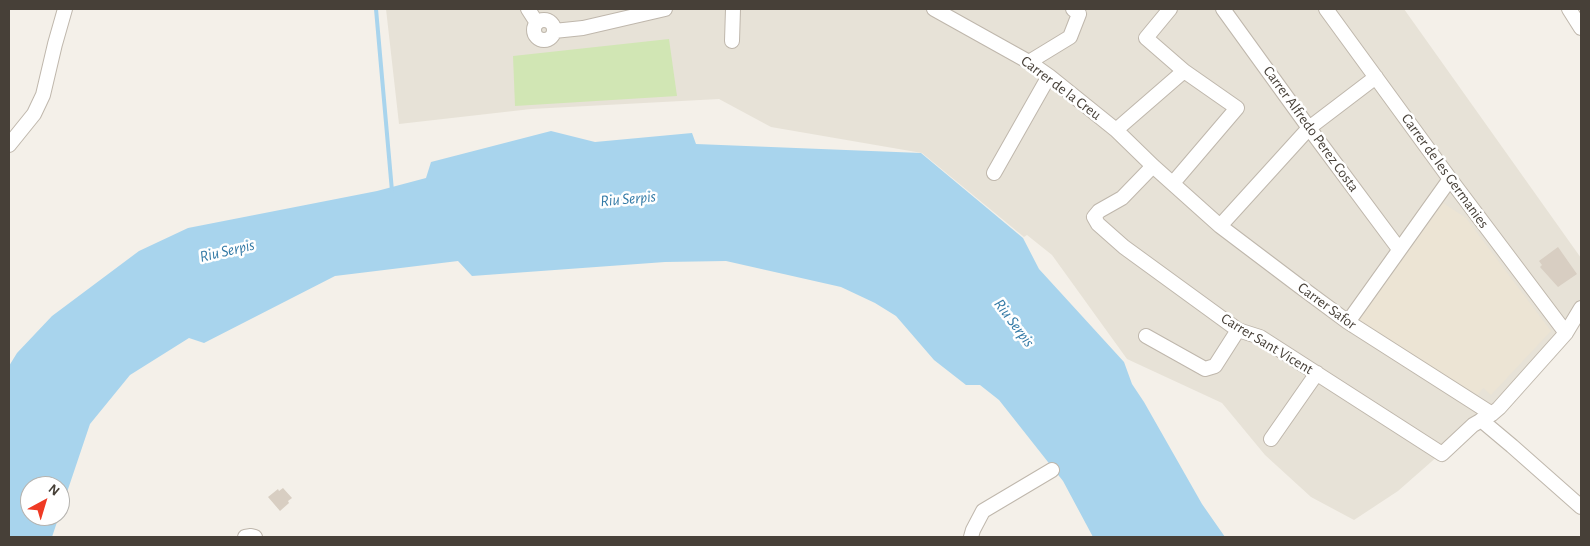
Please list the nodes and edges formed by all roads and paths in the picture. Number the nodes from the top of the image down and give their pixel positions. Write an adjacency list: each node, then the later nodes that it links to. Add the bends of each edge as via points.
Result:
1 (66, 9): 19 (street, via 41,100)
2 (528, 9): 3 (street, via 537,23 544,20 552,24 554,31 584,28)
3 (665, 9)
4 (733, 9): 12 (street)
5 (934, 9): 13 (street, Carrer de la Creu)
6 (1074, 9): 13 (street, via 1079,14 1070,37)
7 (1169, 9): 14 (street, via 1146,38)
8 (1223, 9): 17 (street, Carrer Alfredo Perez Costa)
9 (1326, 9): 16 (street, Carrer de les Germanies)
10 (1569, 9): 11 (street)
11 (1581, 28)
12 (732, 41)
13 (1029, 62): 15 (street, Carrer de la Creu)
14 (1184, 71): 18 (street); 23 (street, via 1236,108)
15 (1049, 76): 18 (street, Carrer de la Creu); 21 (street)
16 (1376, 77): 17 (street); 22 (street, Carrer de les Germanies)
17 (1309, 128): 24 (street); 25 (street, Carrer Alfredo Perez Costa)
18 (1116, 130): 20 (street, Carrer de la Creu)
19 (9, 145)
20 (1153, 166): 23 (street, Carrer de la Creu); 28 (street, Carrer Sant Vicent, via 1122,198 1094,217 1124,247)
21 (994, 173)
22 (1450, 179): 25 (street); 29 (street, Carrer de les Germanies)
23 (1173, 183): 24 (street, Carrer Safor)
24 (1220, 226): 27 (street, Carrer Safor)
25 (1399, 249): 27 (street)
26 (1581, 308): 29 (street)
27 (1348, 322): 32 (street, Carrer Safor)
28 (1238, 330): 30 (street, via 1215,366 1205,369); 31 (street, Carrer Sant Vicent, via 1260,337)
29 (1566, 333): 32 (street)
30 (1146, 336)
31 (1317, 373): 32 (street, Carrer Sant Vicent, via 1442,454 1473,425); 33 (street)
32 (1487, 417): 35 (street, Carrer Safor, via 1512,446)
33 (1271, 439)
34 (1052, 470): 38 (street, via 983,511)
35 (1581, 507)
36 (245, 537): 37 (street)
37 (255, 537)
38 (971, 537)

